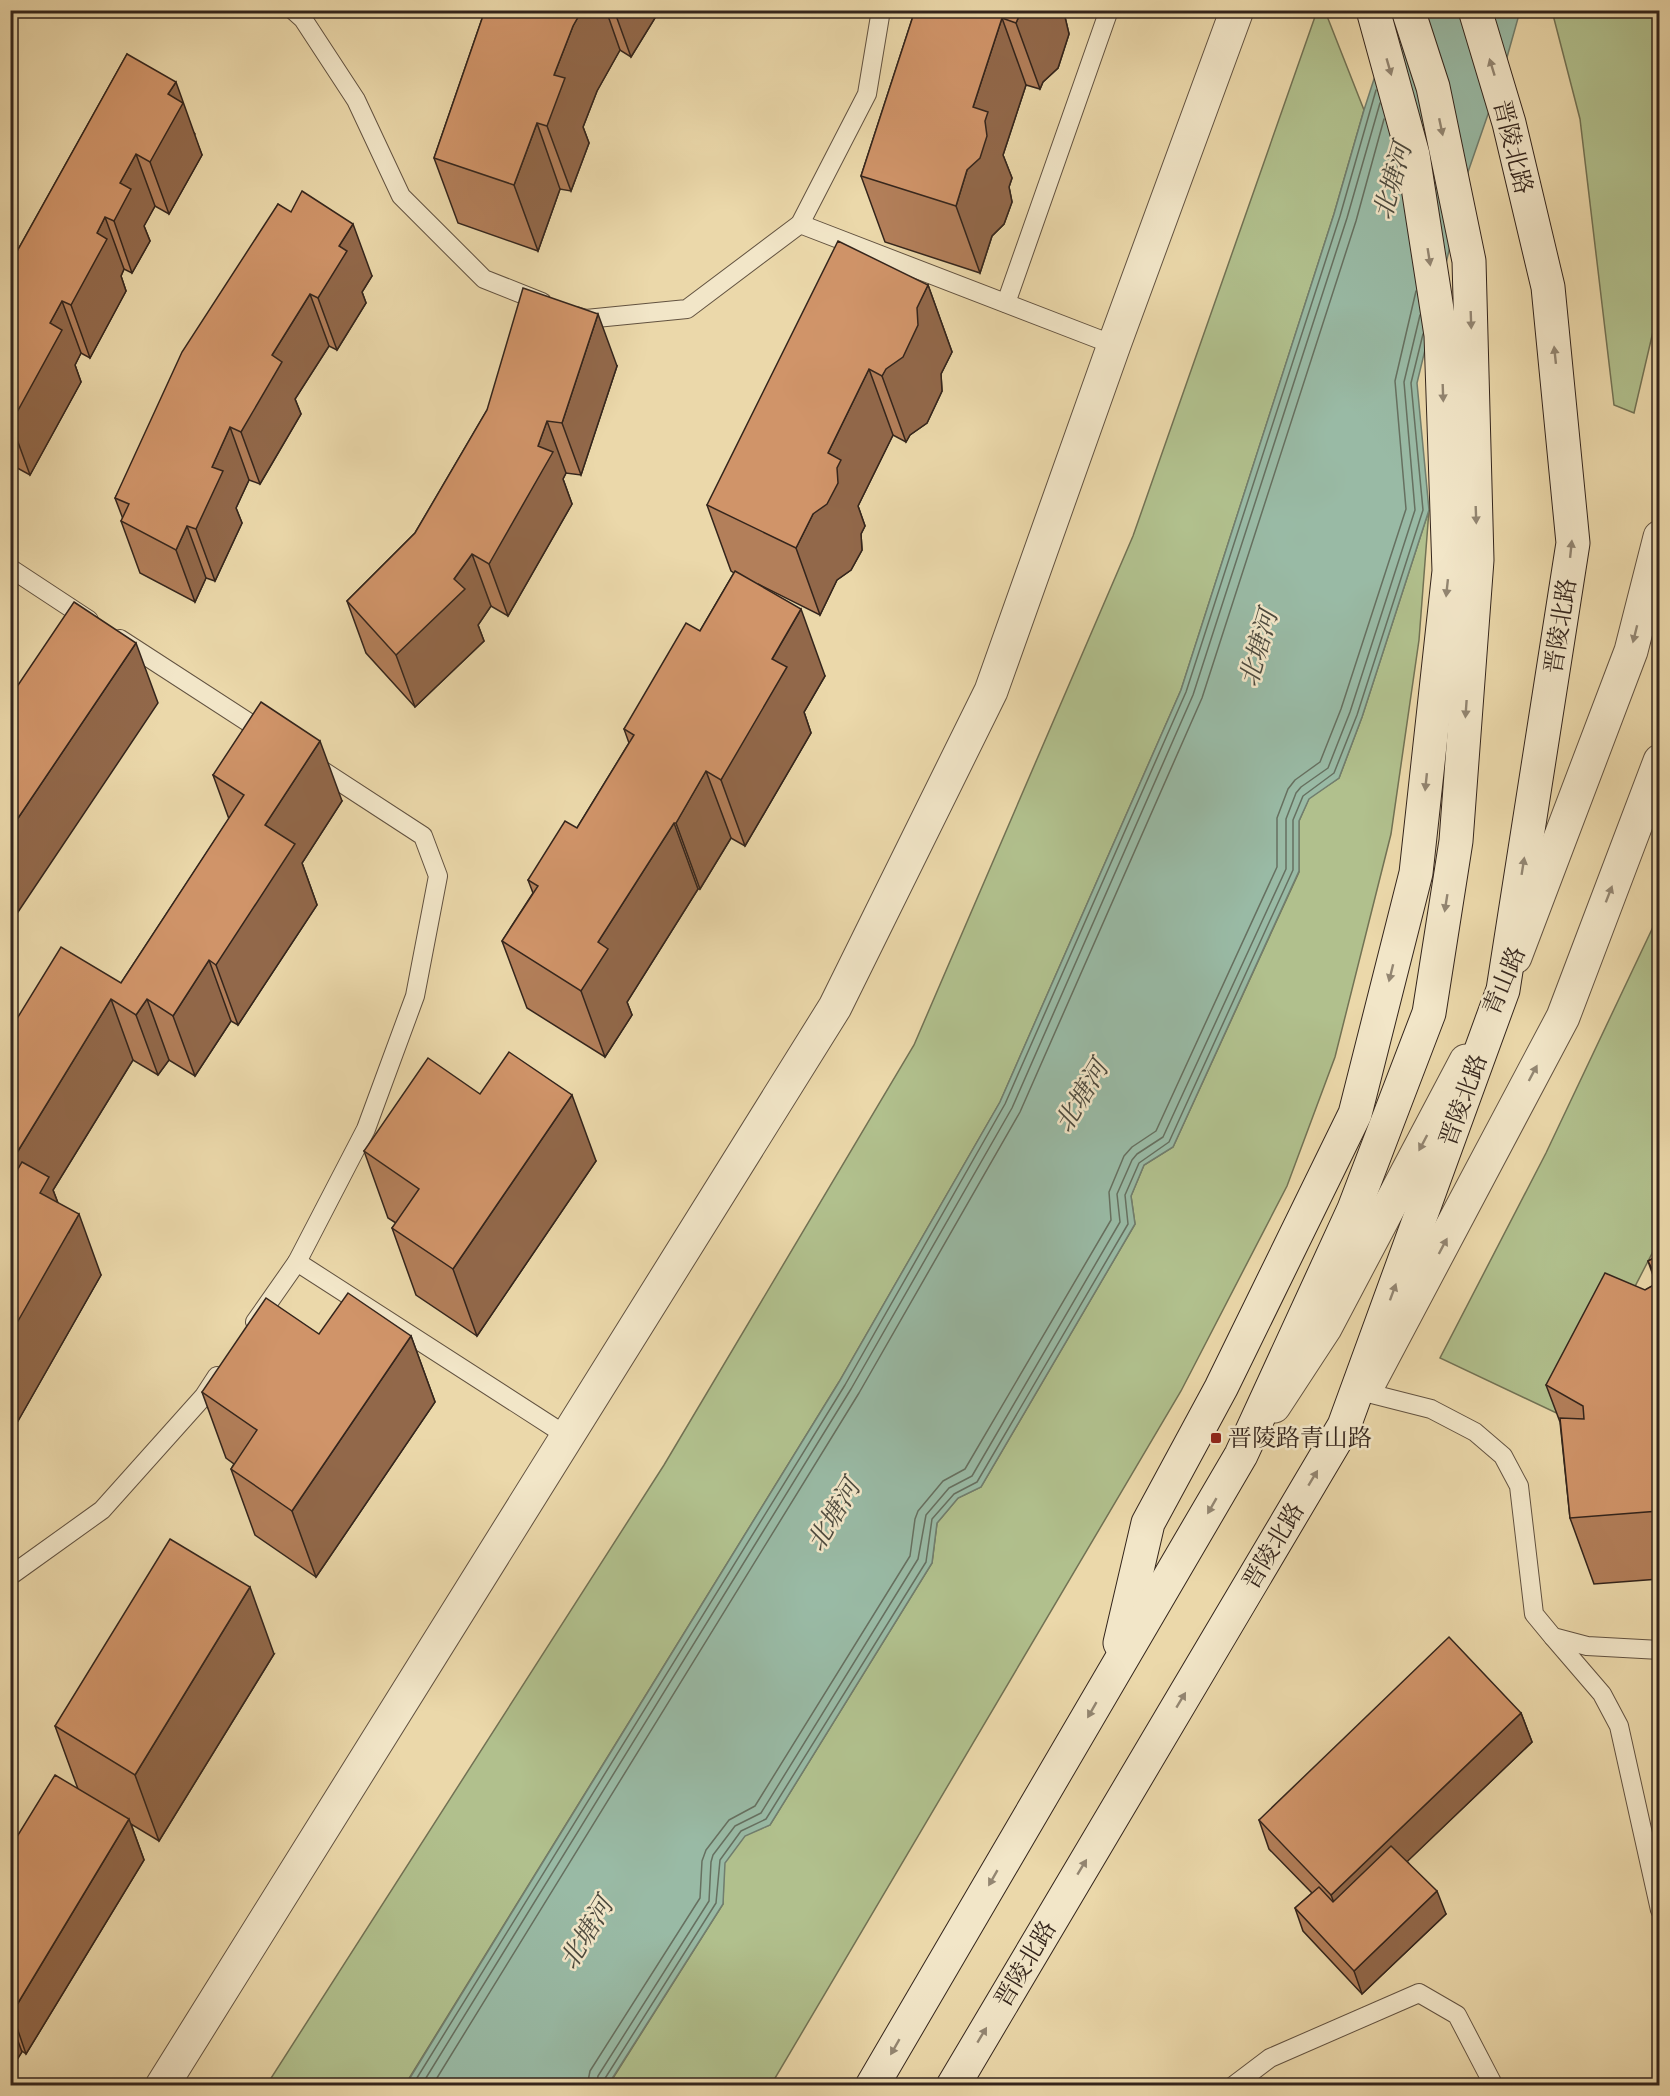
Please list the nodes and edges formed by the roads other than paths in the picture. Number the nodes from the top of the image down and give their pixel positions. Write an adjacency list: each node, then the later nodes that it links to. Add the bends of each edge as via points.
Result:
1 (294, 10): 8 (lane, via 356,100 401,196 484,279 586,319 687,309)
2 (881, 10): 8 (lane, via 867,94)
3 (1109, 10): 9 (lane)
4 (1237, 10): 10 (main road)
5 (1373, 10): 27 (main road, one-way to 27, via 1413,155 1442,335 1449,571 1416,873 1355,1114 1221,1388 1148,1523)
6 (1408, 10): 23 (main road, one-way to 23, via 1433,87 1469,261 1477,560 1456,841 1429,1013 1354,1209)
7 (1475, 10): 16 (main road, 晋陵北路, one-way to 7, via 1573,543 1548,287 1509,123)
8 (800, 224): 9 (lane)
9 (1006, 303): 10 (lane)
10 (1114, 345): 22 (main road, via 991,691 835,1007)
11 (1659, 537): 16 (main road, 青山路, one-way to 16, via 1631,651)
12 (10, 568): 13 (lane)
13 (282, 745)
14 (302, 758): 17 (lane, via 423,836 438,876 415,996 366,1129)
15 (1659, 761): 20 (main road, one-way to 15, via 1563,1017)
16 (1503, 990): 21 (main road, 晋陵北路, one-way to 16); 23 (main road, 青山路, one-way to 23, via 1325,1328)
17 (297, 1262): 18 (lane); 22 (lane)
18 (243, 1338)
19 (230, 1357): 24 (lane, via 204,1396 102,1510)
20 (1364, 1392): 21 (main road); 25 (lane, via 1431,1409 1475,1432 1503,1456 1519,1486 1534,1614)
21 (1344, 1426): 31 (main road, 晋陵北路, one-way to 21)
22 (567, 1436): 29 (main road)
23 (1241, 1455): 27 (main road, one-way to 27)
24 (10, 1576)
25 (1553, 1637): 26 (lane, via 1587,1646); 28 (lane, via 1602,1694 1619,1726)
26 (1659, 1650)
27 (1112, 1676): 30 (main road, one-way to 30)
28 (1659, 1910)
29 (162, 2085)
30 (872, 2085)
31 (953, 2085)
32 (1233, 2085): 33 (lane, via 1270,2058 1419,1993 1457,2015)
33 (1494, 2085)

